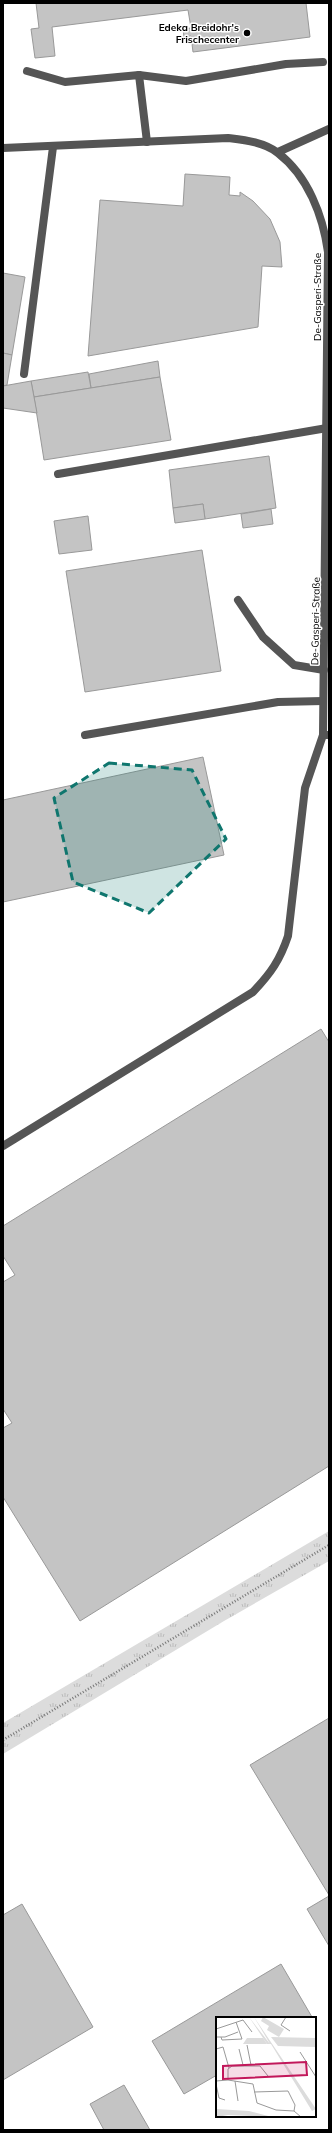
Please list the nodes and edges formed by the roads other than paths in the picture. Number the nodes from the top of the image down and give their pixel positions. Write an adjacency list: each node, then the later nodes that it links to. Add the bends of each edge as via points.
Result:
1 (323, 62): 3 (street, via 286,64 186,81)
2 (27, 71): 3 (street, via 65,82)
3 (139, 75): 5 (street)
4 (329, 129): 8 (street)
5 (147, 142): 6 (street, De-Gasperi-Straße); 8 (street, De-Gasperi-Straße, via 228,138 253,141)
6 (53, 147): 7 (street, De-Gasperi-Straße); 9 (street)
7 (3, 148)
8 (278, 152): 10 (street, De-Gasperi-Straße, via 310,190 325,230 328,252)
9 (24, 374)
10 (327, 428): 11 (street); 12 (street, De-Gasperi-Straße)
11 (58, 474)
12 (328, 522): 14 (street, De-Gasperi-Straße)
13 (238, 600): 14 (street, via 263,637 294,665)
14 (324, 670): 15 (street, De-Gasperi-Straße)
15 (323, 701): 16 (street, via 278,702); 17 (street, De-Gasperi-Straße)
16 (85, 735)
17 (326, 735): 18 (street, De-Gasperi-Straße, via 305,788 288,936 282,956 270,974 253,992)
18 (3, 1146)

